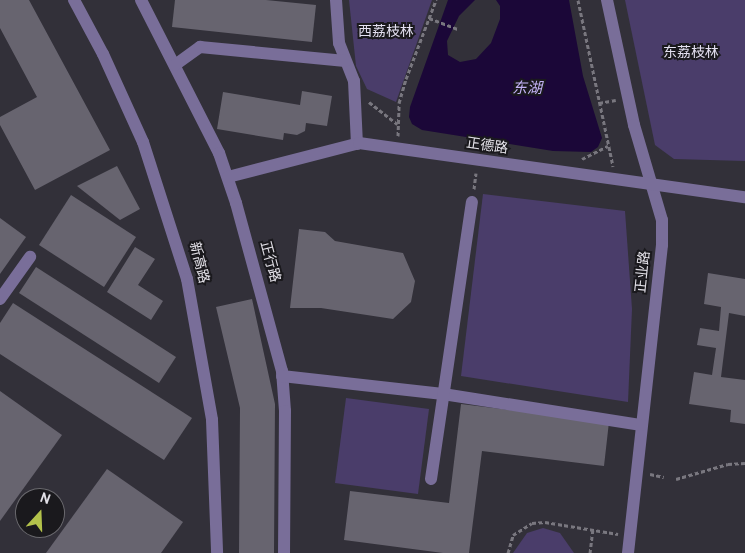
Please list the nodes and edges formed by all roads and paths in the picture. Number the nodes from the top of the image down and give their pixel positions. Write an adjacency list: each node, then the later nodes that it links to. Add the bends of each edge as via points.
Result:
1 (74, 0): 31 (street, 新高路, via 143,142 187,279 212,420)
2 (141, 0): 10 (street, 正行路)
3 (336, 0): 9 (street, via 337,34)
4 (436, 0): 7 (path)
5 (578, 0): 17 (path)
6 (607, 0): 18 (street, 正业路, via 634,125)
7 (429, 18): 8 (path); 12 (path, via 406,79)
8 (458, 29)
9 (345, 61): 10 (street, via 200,48); 11 (street, via 354,81)
10 (175, 64): 16 (street, 正行路)
11 (354, 91): 12 (path); 13 (street)
12 (398, 125): 14 (path)
13 (356, 144): 14 (street, 正德路); 16 (street, 正德路)
14 (399, 149): 15 (street, 正德路)
15 (478, 160): 17 (street, 正德路); 20 (path)
16 (228, 177): 23 (street, 正行路)
17 (616, 180): 18 (street, 正德路)
18 (652, 185): 19 (street, 正德路); 25 (street, 正业路, via 662,220 662,245)
19 (745, 197)
20 (472, 202): 24 (street)
21 (30, 256): 22 (street)
22 (0, 298)
23 (282, 376): 24 (street); 32 (street, 正行路, via 285,411)
24 (443, 394): 25 (street); 27 (street)
25 (642, 425): 30 (street, 正业路)
26 (745, 463): 28 (path, via 728,464)
27 (431, 479)
28 (676, 479)
29 (593, 530): 30 (path); 33 (path, via 532,523 513,535); 34 (path)
30 (630, 536): 35 (street, 正业路)
31 (217, 553)
32 (284, 553)
33 (508, 553)
34 (590, 553)
35 (628, 553)

